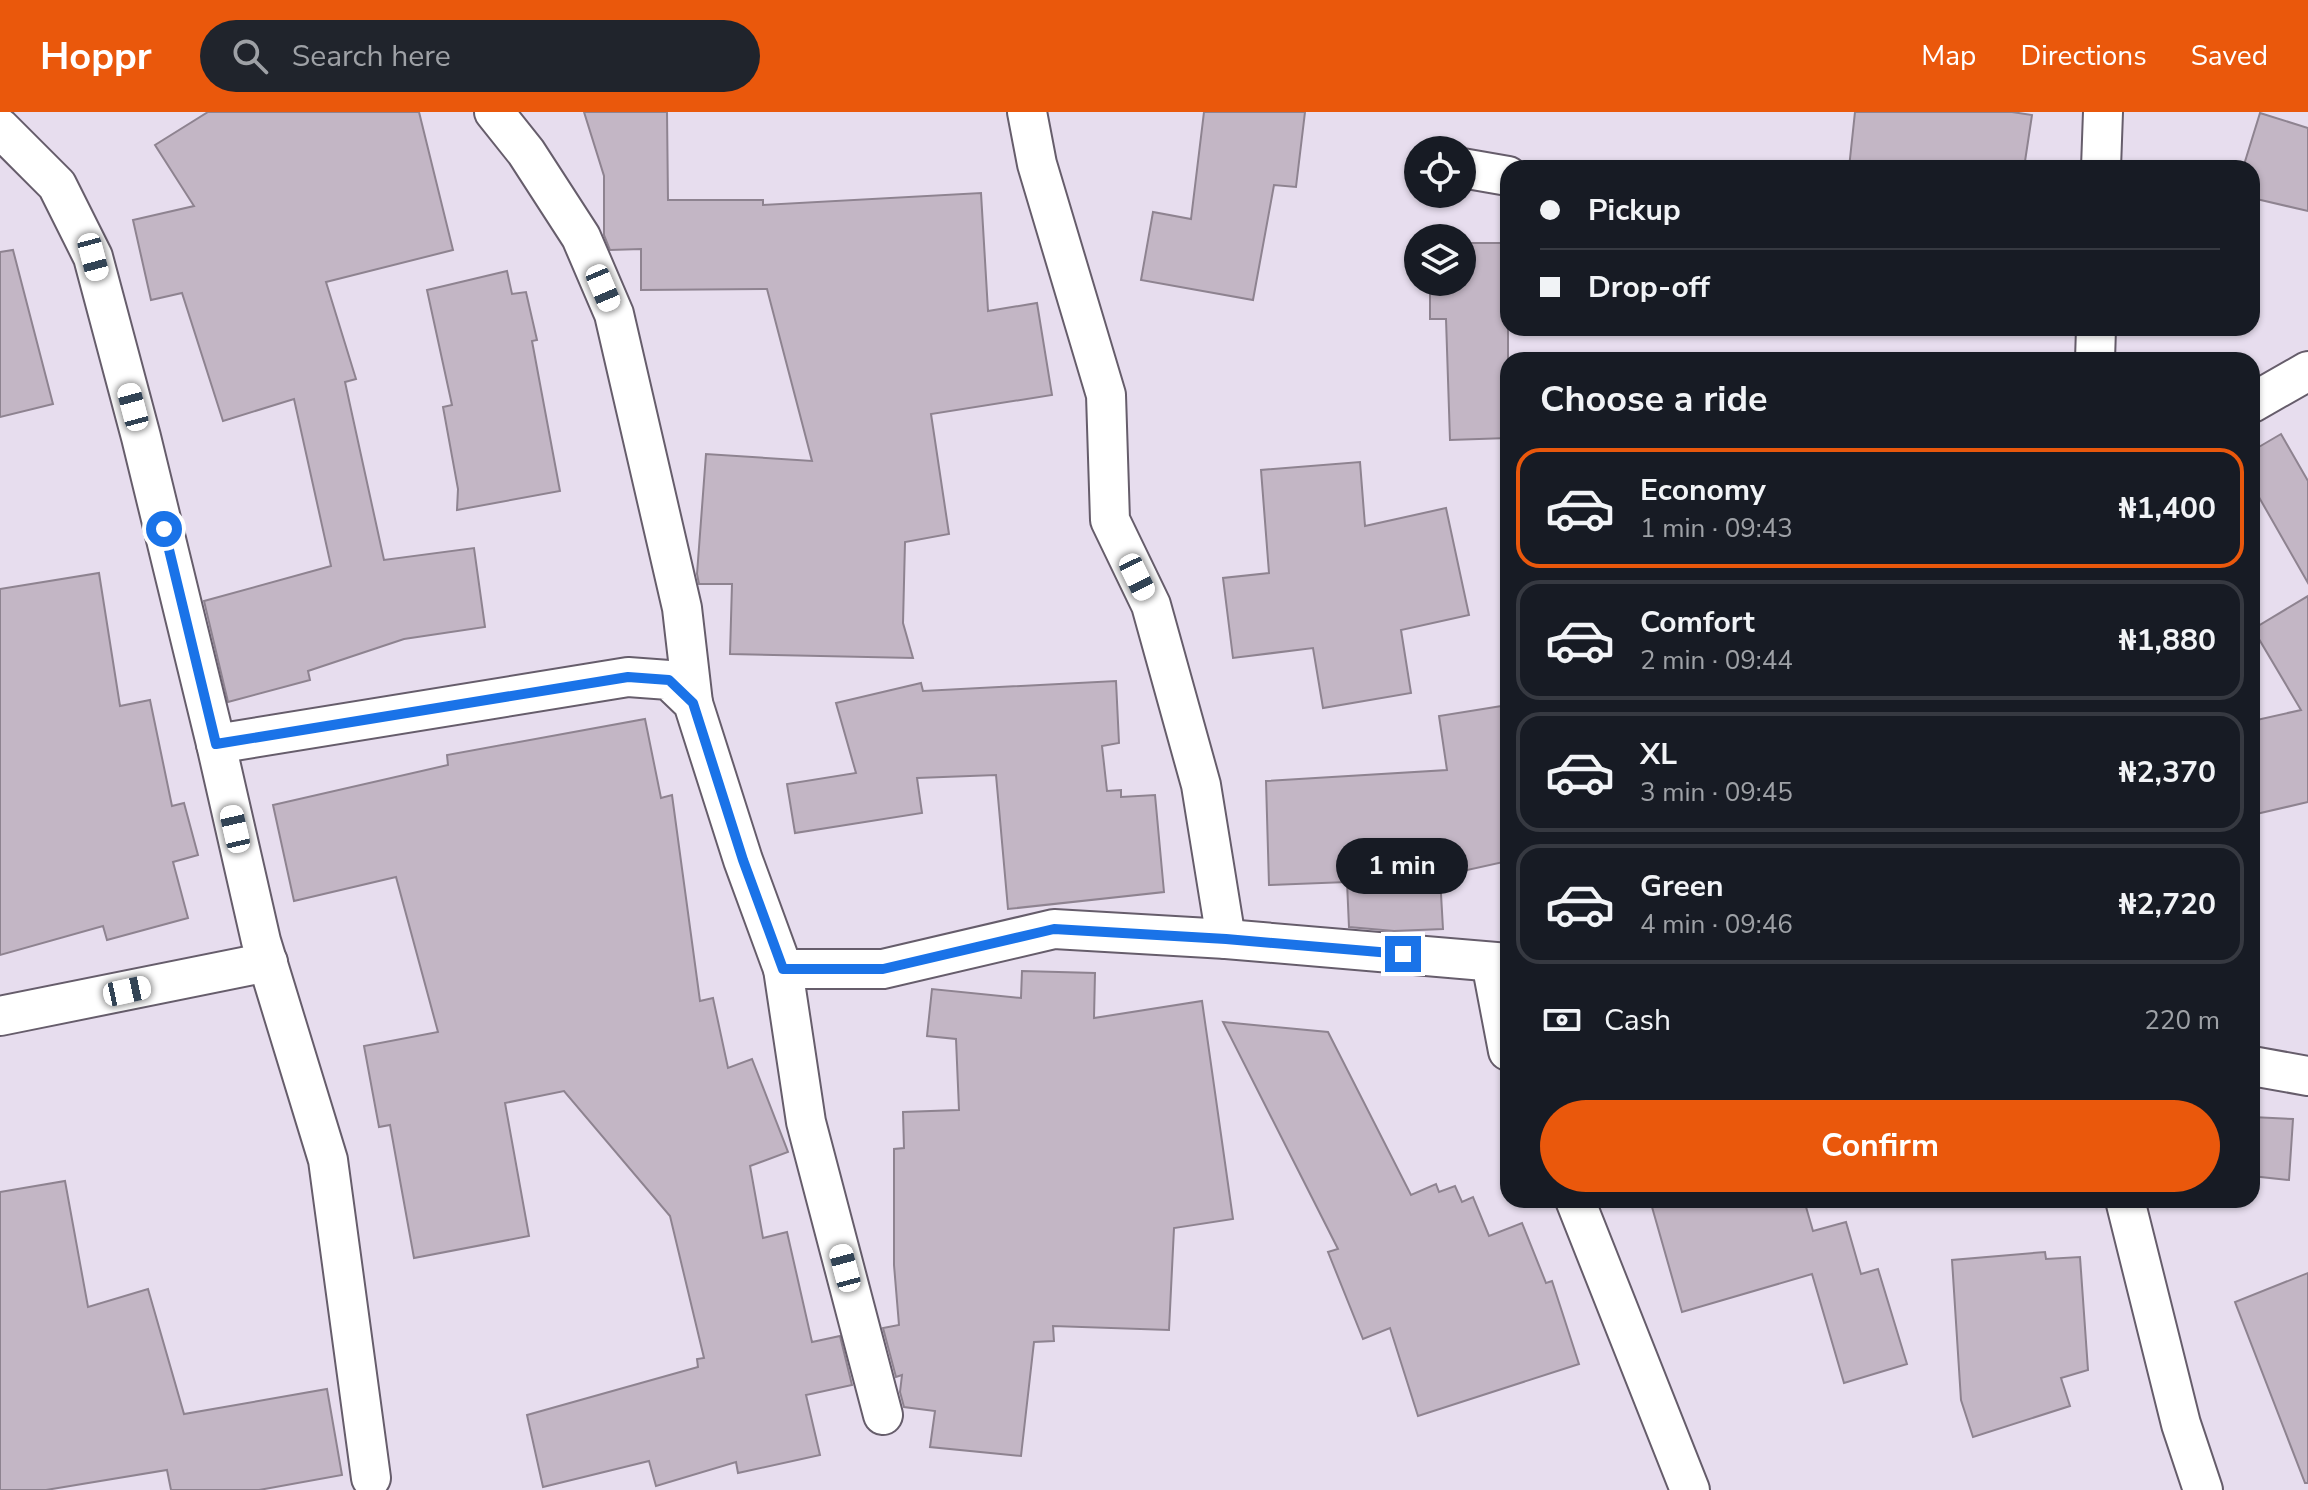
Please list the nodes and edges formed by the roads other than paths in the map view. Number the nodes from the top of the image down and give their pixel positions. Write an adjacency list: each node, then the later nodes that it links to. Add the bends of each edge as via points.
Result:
1 (494, 112): 10 (street, via 581,237 614,314 682,608)
2 (1027, 112): 12 (street, via 1037,164 1106,395 1110,520 1151,605 1201,785)
3 (2103, 112): 5 (street)
4 (0, 128): 11 (street, via 57,185 93,257)
5 (2101, 160)
6 (1476, 170): 7 (street)
7 (1500, 175)
8 (2308, 371): 9 (street)
9 (2260, 398)
10 (693, 703): 11 (street, via 669,680 628,677); 15 (street)
11 (216, 744): 13 (street)
12 (1226, 939): 14 (street); 15 (street, via 1054,929 883,969)
13 (268, 962): 16 (street); 22 (street, via 328,1160)
14 (1500, 962)
15 (783, 969): 21 (street, via 806,1122)
16 (0, 1016)
17 (2260, 1067): 18 (street)
18 (2308, 1076)
19 (1578, 1208): 23 (street)
20 (2127, 1208): 24 (street, via 2181,1424)
21 (883, 1415)
22 (371, 1478)
23 (1690, 1490)
24 (2203, 1490)

